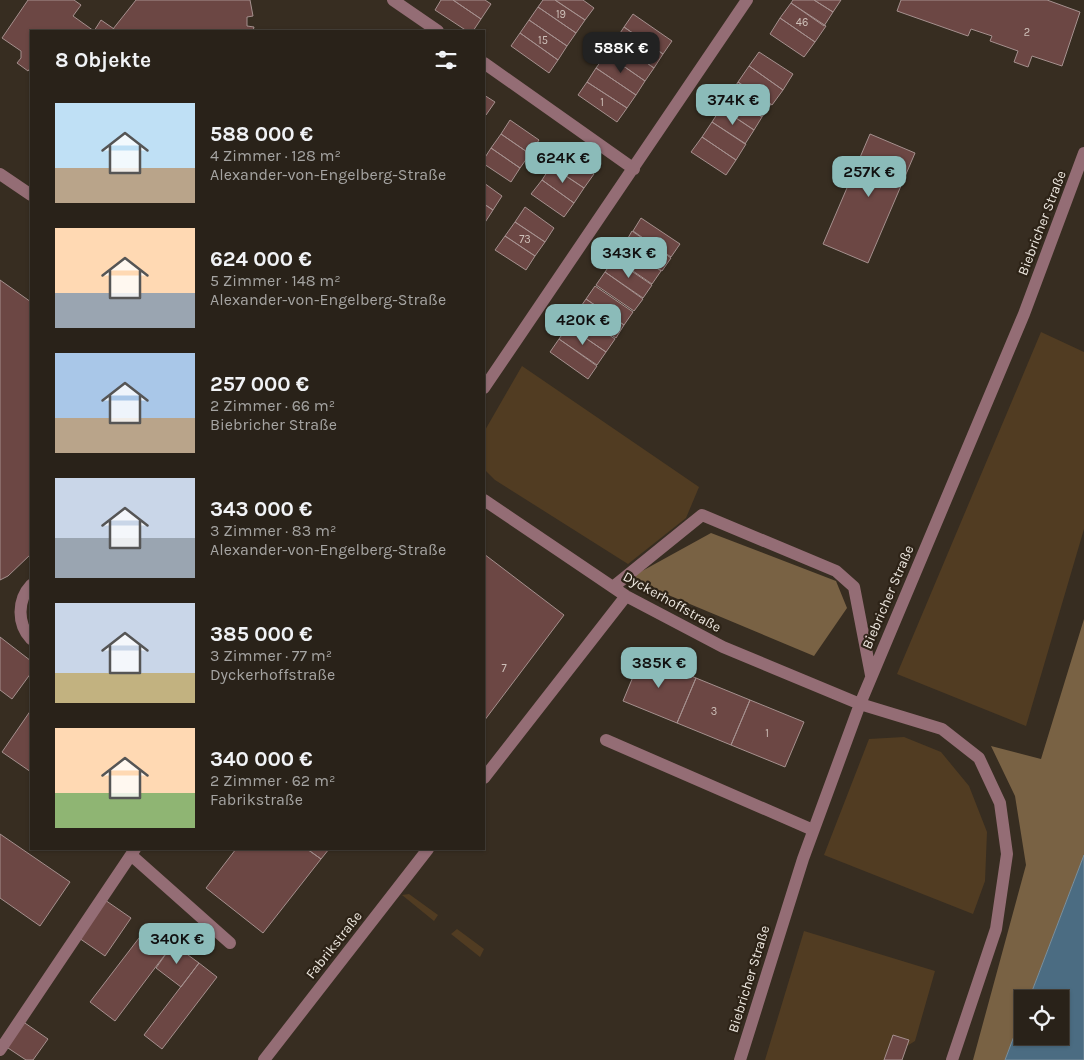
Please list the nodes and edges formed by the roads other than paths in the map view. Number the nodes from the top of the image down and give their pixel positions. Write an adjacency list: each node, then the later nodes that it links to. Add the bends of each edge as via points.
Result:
1 (393, 0): 3 (street)
2 (747, 0): 6 (street)
3 (437, 30)
4 (485, 65): 6 (street)
5 (1084, 153): 15 (street, Biebricher Straße, via 1024,314)
6 (634, 168): 9 (street)
7 (0, 174): 8 (street)
8 (30, 194)
9 (485, 387)
10 (485, 501): 12 (street, Dyckerhoffstraße)
11 (30, 587): 14 (street, via 19,608 25,632)
12 (613, 587): 13 (street, Dyckerhoffstraße); 15 (street, via 702,514 836,571 854,588)
13 (626, 596): 16 (street, Dyckerhoffstraße, via 723,647); 18 (street)
14 (30, 638)
15 (871, 675): 16 (street, Biebricher Straße)
16 (860, 704): 19 (street, Biebricher Straße); 26 (street, Dyckerhoffstraße, via 942,729 979,758 1000,804 1007,854 996,929)
17 (606, 740): 19 (street)
18 (485, 777)
19 (814, 830): 25 (street, Biebricher Straße)
20 (427, 850): 24 (street, Fabrikstraße)
21 (133, 852): 22 (street); 23 (street)
22 (230, 943)
23 (0, 1050)
24 (264, 1060)
25 (740, 1060)
26 (952, 1060)

